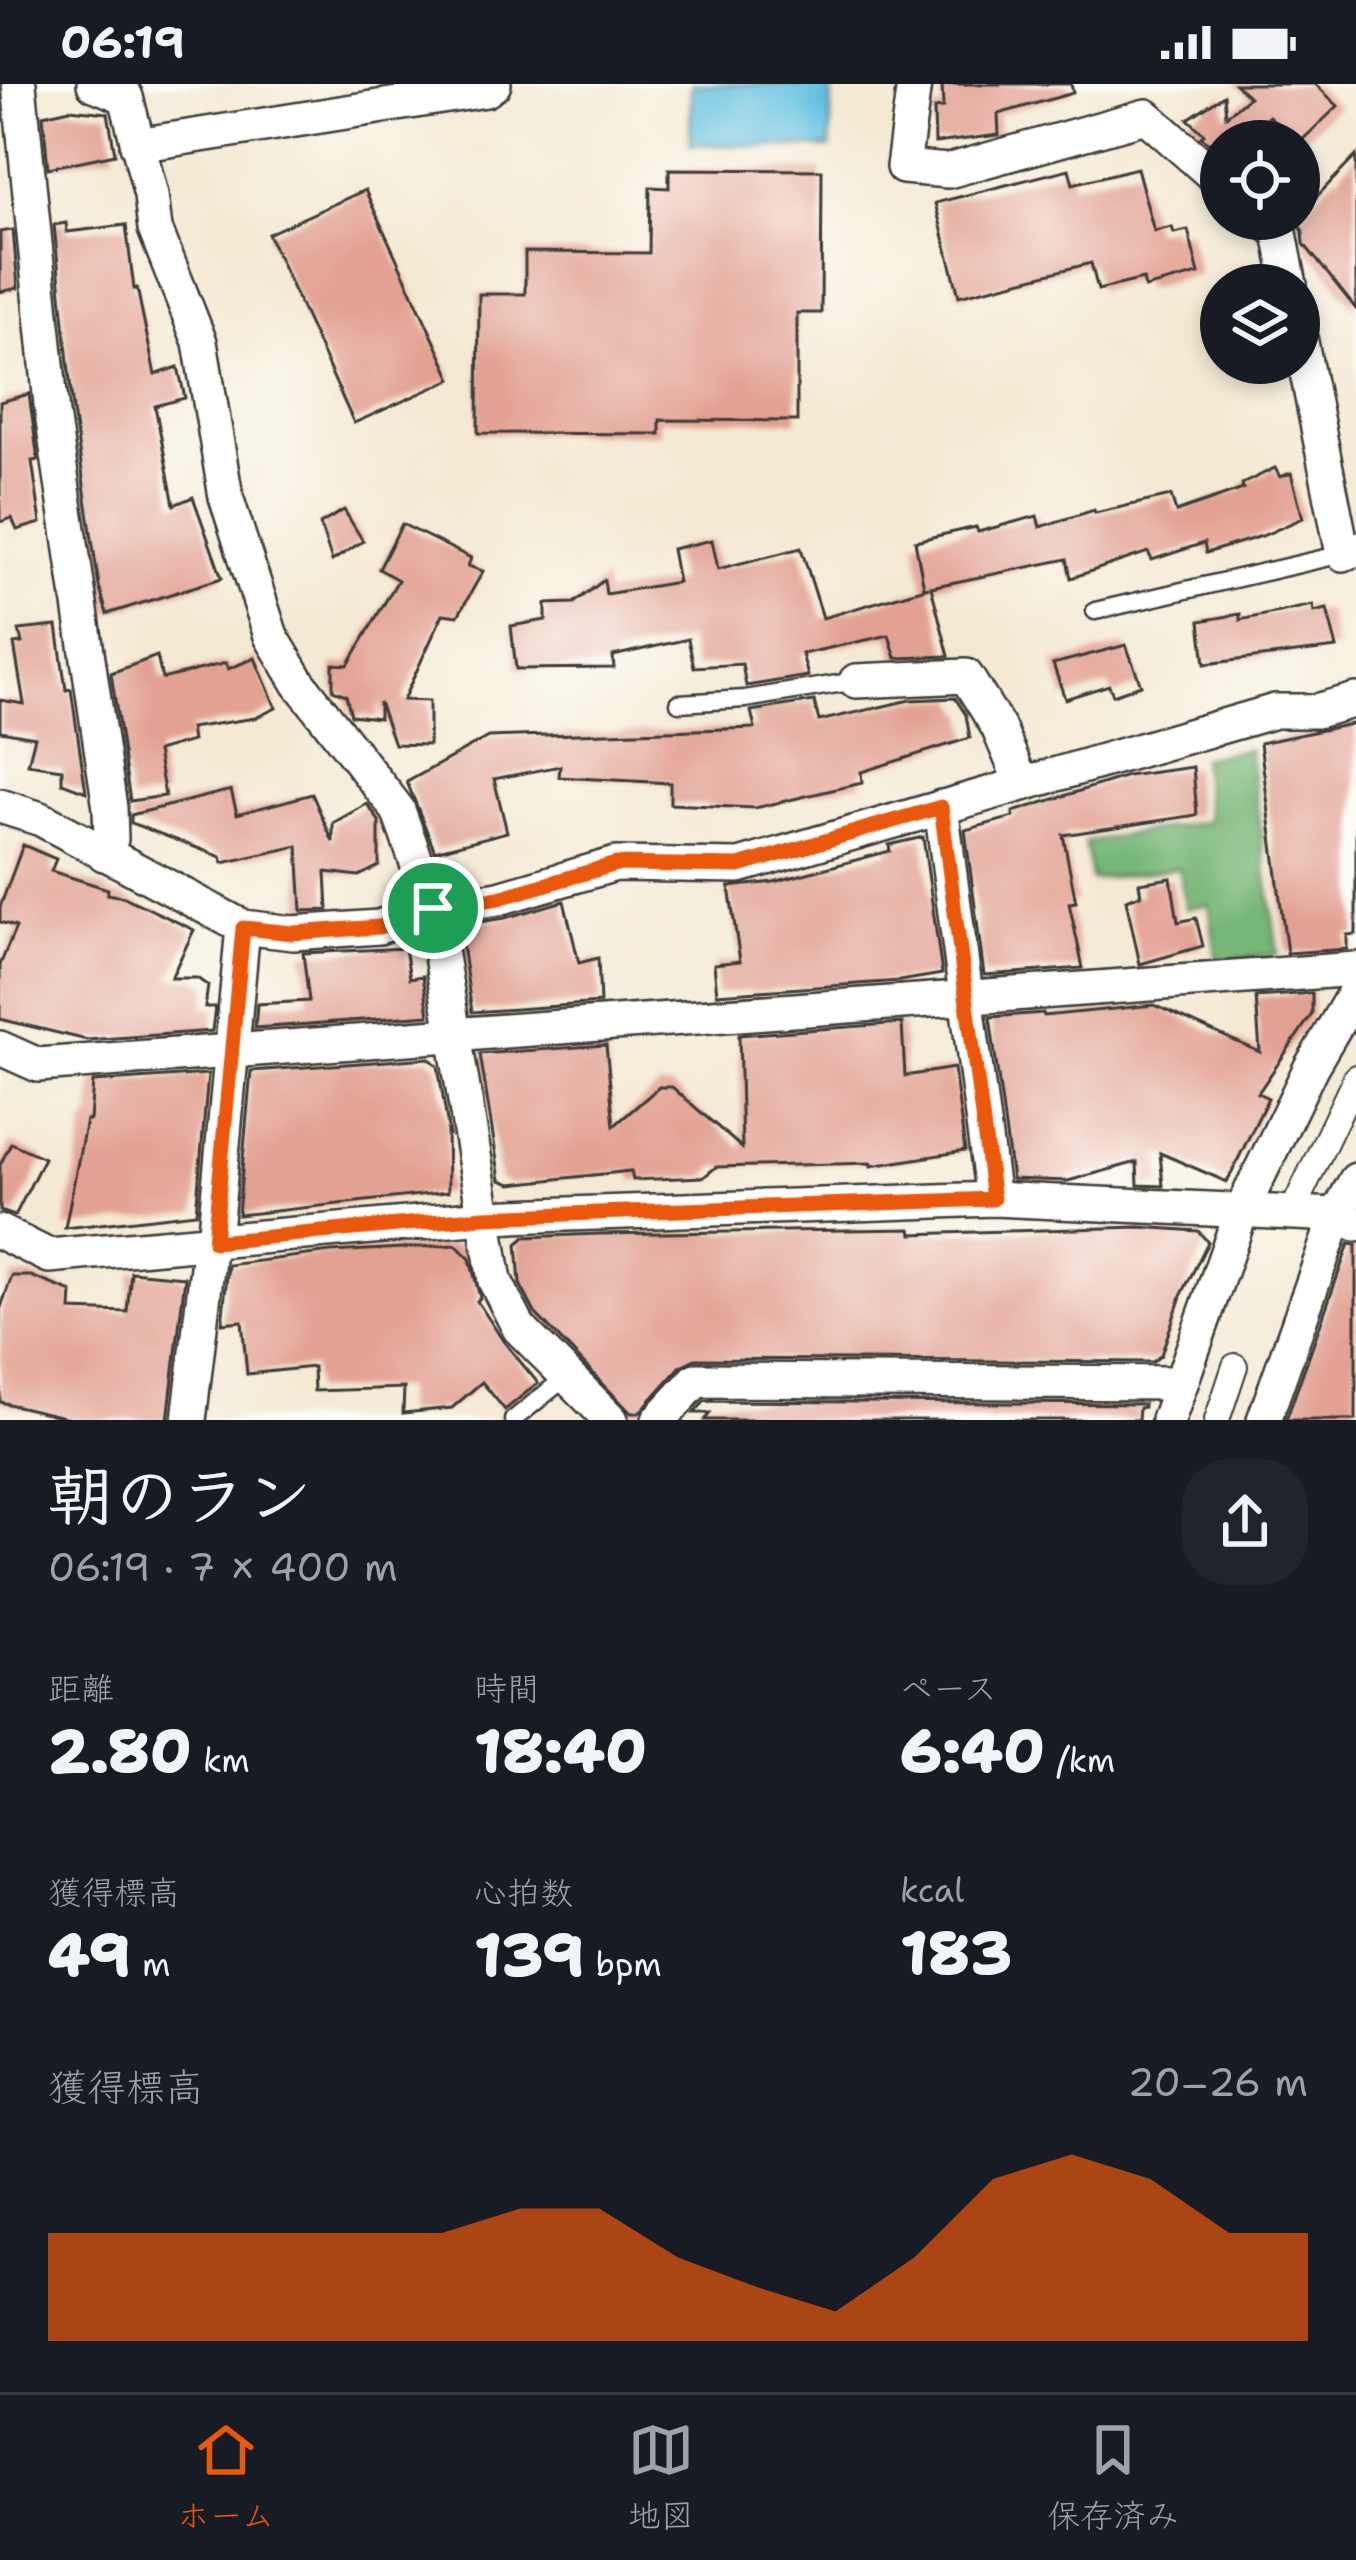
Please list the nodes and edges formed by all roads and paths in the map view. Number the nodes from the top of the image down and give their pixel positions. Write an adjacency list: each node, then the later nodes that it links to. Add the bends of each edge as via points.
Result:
1 (19, 84): 17 (street, via 52,414 110,808)
2 (94, 84): 5 (street)
3 (494, 84): 6 (street)
4 (914, 84): 7 (street, via 903,167 948,171 1146,116)
5 (128, 90): 6 (street)
6 (137, 145): 18 (street, via 155,229 200,342 226,497 271,636 398,810)
7 (1200, 164)
8 (1311, 384): 9 (street)
9 (1349, 552): 10 (lane)
10 (1095, 611)
11 (856, 681): 13 (lane); 14 (street, via 966,676)
12 (1356, 700): 14 (street, via 1275,711)
13 (679, 703)
14 (1022, 784): 16 (street)
15 (0, 806): 17 (street)
16 (941, 807): 18 (street, via 739,866 616,864); 22 (street)
17 (104, 854): 19 (street)
18 (433, 908): 19 (street, via 379,927); 23 (street)
19 (243, 928): 25 (street)
20 (1356, 969): 22 (street)
21 (1356, 990): 29 (street)
22 (967, 998): 23 (street); 28 (street)
23 (452, 1036): 25 (street); 31 (street)
24 (0, 1048): 25 (street, via 38,1065)
25 (229, 1052): 34 (street)
26 (1356, 1077): 30 (street)
27 (1356, 1180): 32 (street)
28 (993, 1199): 29 (street); 31 (street)
29 (1241, 1212): 30 (street); 37 (street)
30 (1291, 1214): 32 (street)
31 (484, 1217): 34 (street); 36 (street, via 495,1281 519,1328)
32 (1347, 1219): 44 (street)
33 (0, 1232): 34 (street, via 49,1256)
34 (212, 1242): 38 (street)
35 (1235, 1366): 43 (street)
36 (566, 1377): 39 (lane); 40 (street)
37 (1181, 1383): 41 (street, via 696,1380); 42 (street)
38 (189, 1420)
39 (513, 1420)
40 (610, 1420)
41 (659, 1420)
42 (1168, 1420)
43 (1216, 1420)
44 (1264, 1420)

